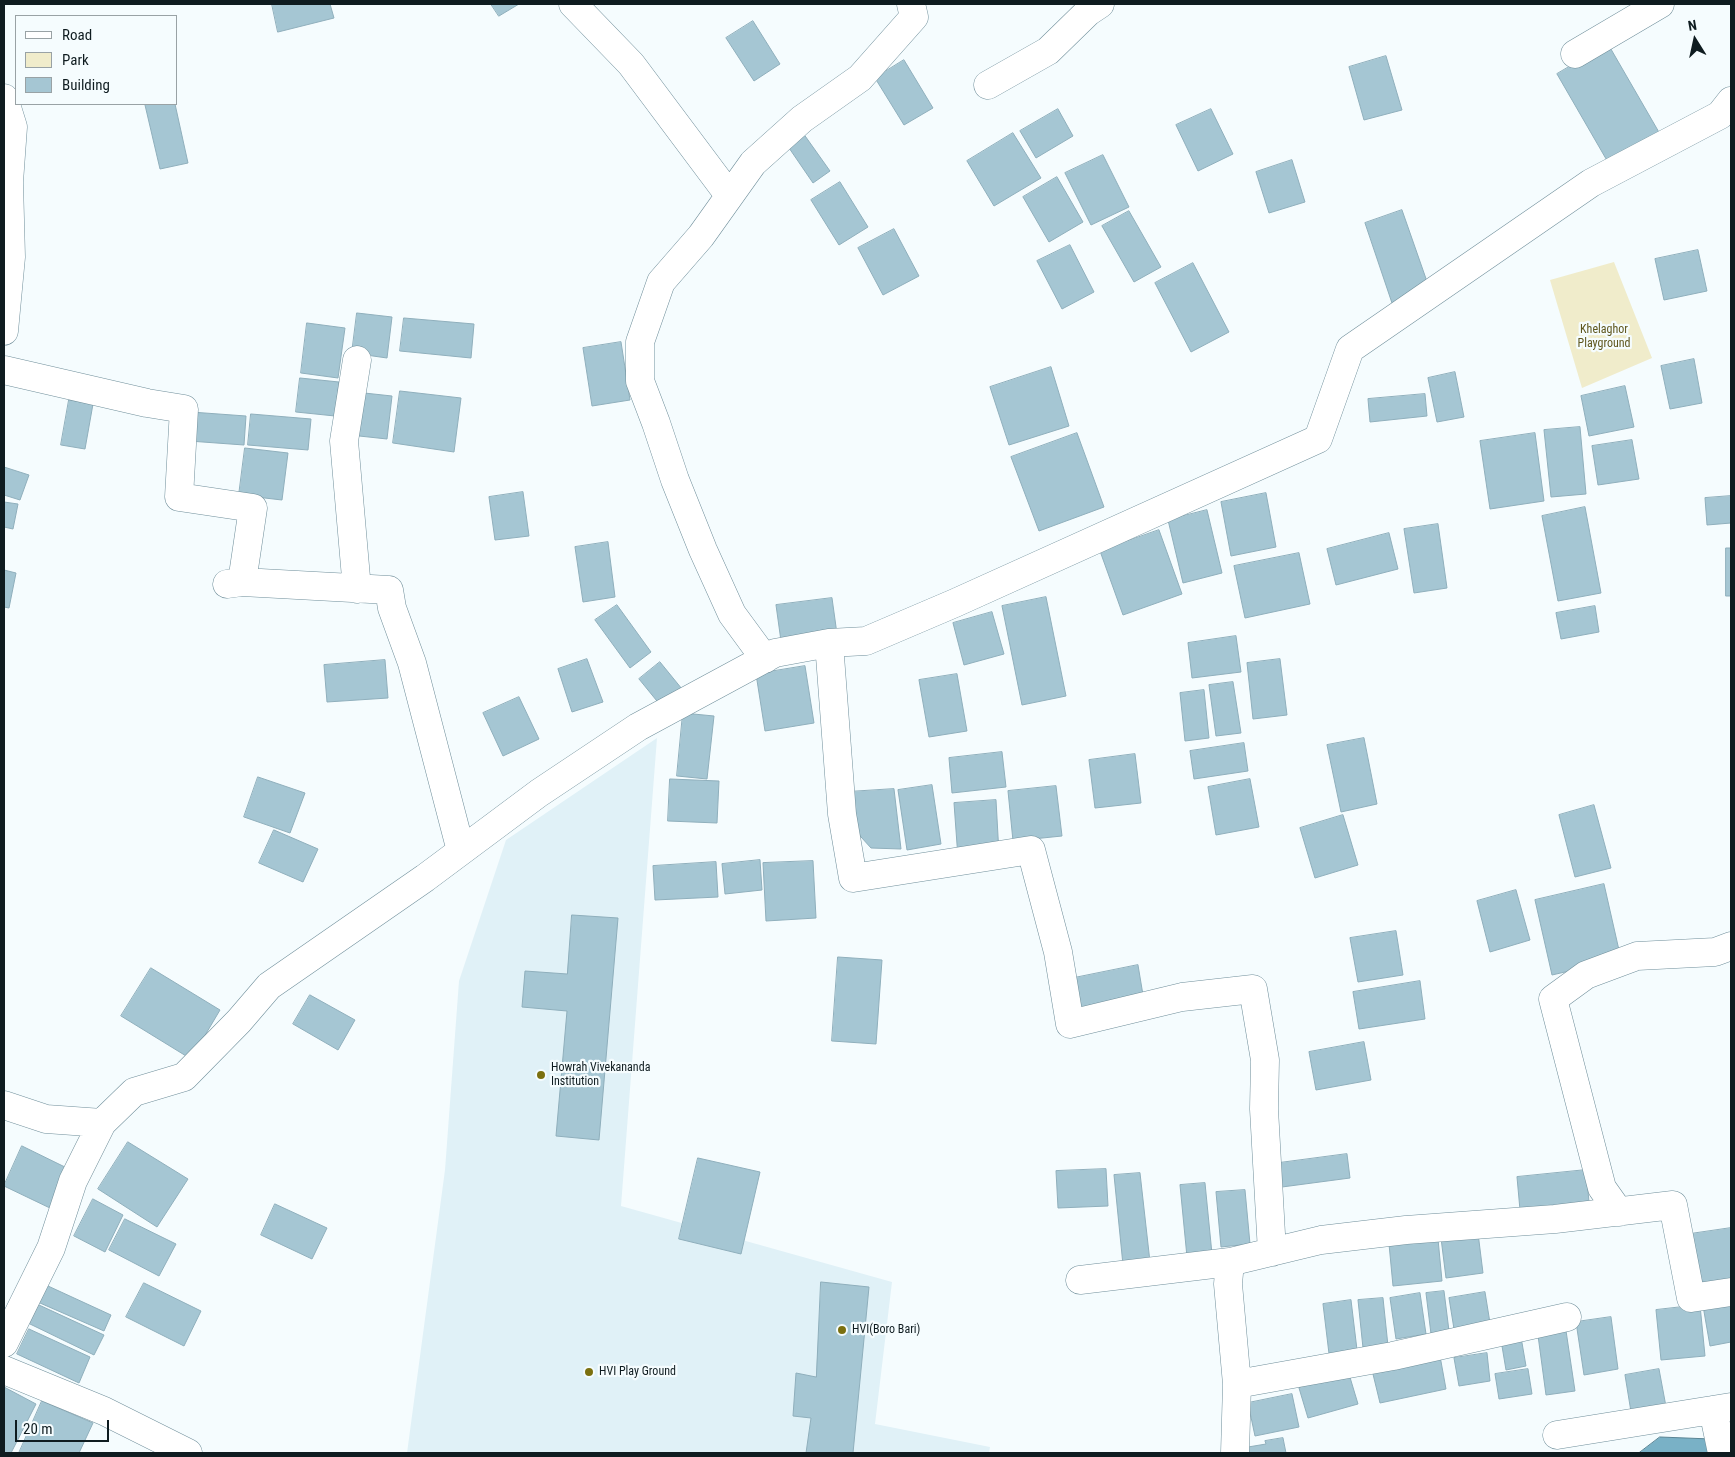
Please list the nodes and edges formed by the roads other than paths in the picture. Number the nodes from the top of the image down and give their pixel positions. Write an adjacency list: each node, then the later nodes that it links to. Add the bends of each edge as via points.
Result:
1 (572, 4): 9 (street, via 631,64)
2 (911, 4): 9 (street, via 914,17 860,78 802,119 753,163)
3 (1100, 4): 6 (street, via 1048,51)
4 (1660, 4): 5 (street)
5 (1575, 54)
6 (988, 85)
7 (4, 98): 10 (street, via 13,127 9,182 11,257)
8 (1731, 102): 14 (street, via 1720,115 1592,183 1350,349 1318,439 866,640)
9 (729, 195): 15 (street, via 701,236 661,282 640,342 640,381 675,480 724,598)
10 (4, 331)
11 (357, 360): 13 (street, via 344,440)
12 (4, 370): 13 (street, via 184,409 179,497 253,508 234,583)
13 (357, 589): 16 (street, via 389,590)
14 (829, 643): 15 (street); 21 (street, via 842,814 853,878 1031,850 1058,952 1070,1024 1182,997 1253,989 1265,1060 1264,1109)
15 (765, 659): 16 (street, via 638,727 539,793)
16 (462, 851): 19 (street, via 269,986 184,1077 134,1092)
17 (1731, 946): 20 (street, via 1716,952 1636,956 1586,975 1553,1000 1602,1188)
18 (4, 1105): 19 (street, via 46,1119)
19 (102, 1123): 26 (street, via 73,1182 51,1248)
20 (1619, 1212): 21 (street, via 1406,1230 1320,1240); 24 (street, via 1673,1205 1691,1298)
21 (1272, 1252): 22 (street)
22 (1230, 1262): 23 (street); 28 (street, via 1228,1284)
23 (1080, 1280)
24 (1731, 1292)
25 (1567, 1316): 28 (street, via 1393,1356)
26 (4, 1343)
27 (4, 1370): 31 (street, via 104,1411)
28 (1237, 1384): 32 (street)
29 (1722, 1408): 30 (street); 33 (street)
30 (1557, 1435)
31 (188, 1453)
32 (1236, 1453)
33 (1722, 1453)

